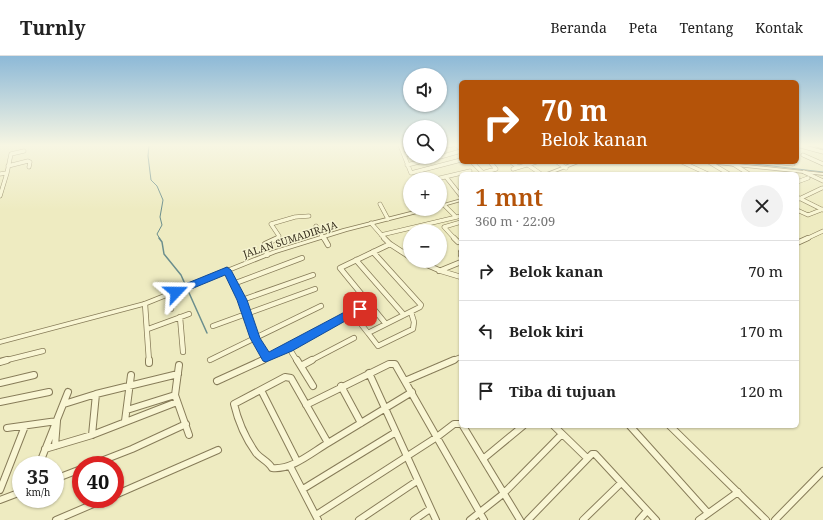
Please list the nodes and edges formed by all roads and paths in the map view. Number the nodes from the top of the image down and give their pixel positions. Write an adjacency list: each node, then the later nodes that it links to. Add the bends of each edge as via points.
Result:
1 (8, 166): 18 (street)
2 (408, 167): 3 (street, via 412,173)
3 (436, 167)
4 (494, 167): 13 (street, via 496,169)
5 (518, 167): 10 (street)
6 (692, 167): 15 (street)
7 (716, 167): 16 (street)
8 (761, 167): 17 (street)
9 (566, 168): 14 (street)
10 (513, 169)
11 (470, 171): 12 (street)
12 (466, 172)
13 (486, 172)
14 (553, 172)
15 (704, 172)
16 (726, 172)
17 (804, 172): 21 (street); 26 (street)
18 (7, 173): 19 (street); 29 (street)
19 (0, 174)
20 (459, 174): 22 (street)
21 (823, 174)
22 (447, 177)
23 (447, 178): 28 (street)
24 (808, 178): 25 (street)
25 (799, 181)
26 (823, 181)
27 (822, 188): 30 (street)
28 (459, 193)
29 (0, 194)
30 (799, 199)
31 (799, 199): 36 (street)
32 (459, 201): 34 (street)
33 (380, 204): 42 (street)
34 (447, 204)
35 (447, 209): 41 (street)
36 (822, 209): 37 (street, via 807,215)
37 (799, 211)
38 (403, 215): 42 (street, JALAN SUMADIRAJA)
39 (309, 216): 55 (street, via 271,224 279,236 265,244)
40 (459, 216): 41 (street)
41 (456, 217): 47 (street)
42 (388, 219): 43 (street, JALAN SUMADIRAJA)
43 (371, 223): 47 (street); 48 (street, JALAN SUMADIRAJA)
44 (459, 223): 49 (street, via 444,227)
45 (316, 226): 48 (street)
46 (823, 231): 50 (street)
47 (381, 235): 51 (street)
48 (322, 237): 52 (street); 55 (street, JALAN SUMADIRAJA)
49 (458, 242)
50 (799, 242)
51 (390, 244): 53 (street); 54 (street)
52 (328, 245)
53 (373, 252): 57 (street); 72 (street, via 421,305)
54 (403, 252)
55 (267, 255): 60 (street, JALAN SUMADIRAJA)
56 (302, 258): 64 (street)
57 (356, 260): 75 (street); 78 (street, via 341,267 340,270)
58 (459, 263): 61 (street)
59 (434, 268): 61 (street)
60 (227, 270): 64 (street); 66 (street, JALAN SUMADIRAJA)
61 (439, 270): 63 (street)
62 (313, 275): 67 (street)
63 (459, 276)
64 (233, 284): 67 (street)
65 (315, 289): 73 (street)
66 (168, 295): 68 (street, JALAN SUMADIRAJA); 70 (street)
67 (242, 300): 73 (street)
68 (144, 304): 80 (street); 84 (street, JALAN SUMADIRAJA)
69 (321, 306): 82 (street)
70 (171, 309)
71 (360, 309): 85 (street)
72 (411, 312): 75 (street); 81 (street, via 413,329 380,346)
73 (247, 313): 79 (street); 82 (street)
74 (189, 314): 76 (street)
75 (404, 315): 78 (street)
76 (180, 317): 80 (street); 87 (street)
77 (361, 324): 81 (street)
78 (386, 324): 81 (street)
79 (213, 326)
80 (148, 329): 92 (street)
81 (368, 333)
82 (255, 338): 88 (street); 90 (street)
83 (354, 338): 94 (street)
84 (0, 342)
85 (289, 348): 88 (street); 94 (street)
86 (42, 351): 91 (street)
87 (183, 352)
88 (266, 358): 100 (street)
89 (459, 358): 99 (street)
90 (210, 360)
91 (0, 362)
92 (150, 363)
93 (179, 366): 96 (street)
94 (301, 366): 103 (street)
95 (369, 373): 99 (street, via 388,364 395,364); 104 (street); 114 (street)
96 (178, 374): 102 (street); 110 (street)
97 (34, 375): 101 (street)
98 (131, 375): 102 (street)
99 (405, 381): 108 (street)
100 (217, 382)
101 (0, 383)
102 (129, 385): 109 (street); 115 (street)
103 (313, 386)
104 (341, 386): 113 (street); 119 (street)
105 (261, 390): 113 (street, via 288,377); 142 (street); 143 (street, via 235,403 234,406 259,456 270,462 272,468)
106 (49, 392): 111 (street)
107 (68, 392): 112 (street)
108 (412, 392): 114 (street); 132 (street)
109 (96, 394): 112 (street); 130 (street)
110 (176, 399): 115 (street); 117 (street); 118 (street)
111 (0, 402)
112 (64, 404): 116 (street)
113 (306, 405): 133 (street)
114 (386, 409): 119 (street); 128 (street)
115 (127, 410): 117 (street)
116 (57, 421): 121 (street); 134 (street); 135 (street)
117 (125, 421): 130 (street)
118 (186, 424): 131 (street); 138 (street)
119 (361, 424): 133 (street)
120 (459, 425): 132 (street, via 454,424)
121 (25, 426): 122 (street); 148 (street)
122 (7, 428)
123 (465, 428): 141 (street)
124 (521, 428): 141 (street)
125 (556, 428): 129 (street)
126 (632, 428): 158 (street)
127 (672, 428): 150 (street)
128 (396, 432): 139 (street); 147 (street)
129 (562, 434): 140 (street); 151 (street)
130 (92, 435): 134 (street)
131 (189, 435)
132 (437, 437): 139 (street); 157 (street)
133 (328, 442): 142 (street)
134 (55, 446): 135 (street)
135 (45, 449): 137 (street)
136 (218, 450): 149 (street)
137 (42, 456)
138 (114, 456)
139 (406, 457): 145 (street); 159 (street)
140 (587, 458): 146 (street, via 595,454); 167 (street)
141 (483, 459): 151 (street)
142 (297, 461): 143 (street)
143 (290, 466): 147 (street)
144 (823, 471): 173 (street)
145 (417, 481): 155 (street); 161 (street)
146 (621, 483): 156 (street); 168 (street)
147 (303, 489): 159 (street)
148 (0, 490)
149 (124, 491)
150 (738, 492): 158 (street); 172 (street)
151 (503, 494): 157 (street); 166 (street)
152 (12, 495): 153 (street)
153 (0, 500)
154 (84, 508): 160 (street)
155 (430, 509): 162 (street); 163 (street)
156 (647, 511): 169 (street); 170 (street)
157 (480, 513): 164 (street); 165 (street)
158 (708, 513): 171 (street)
159 (317, 518)
160 (56, 520)
161 (359, 520)
162 (414, 520)
163 (436, 520)
164 (470, 520)
165 (484, 520)
166 (520, 520)
167 (528, 520)
168 (583, 520)
169 (639, 520)
170 (656, 520)
171 (698, 520)
172 (766, 520)
173 (775, 520)

